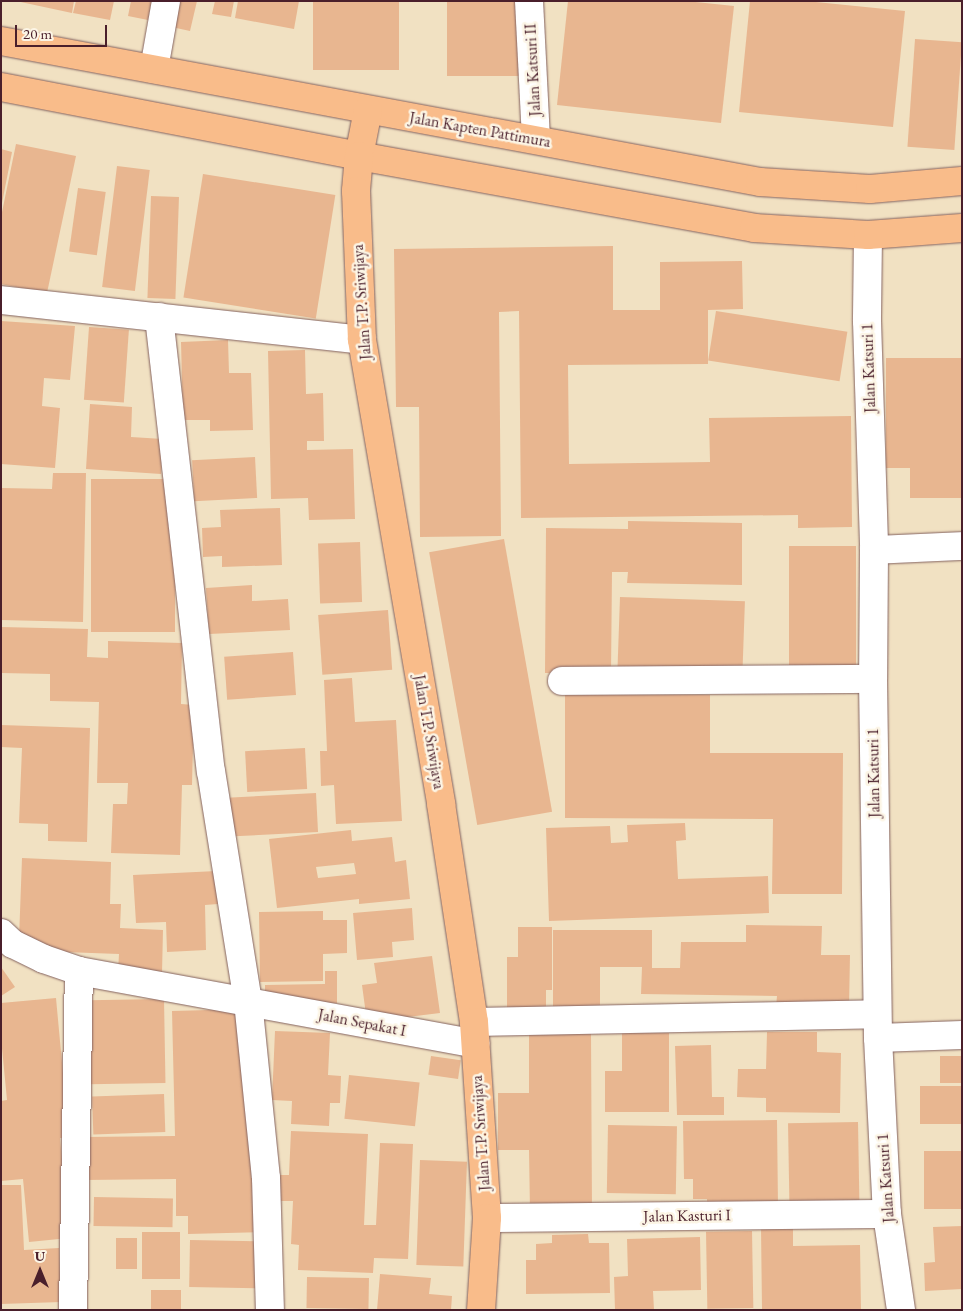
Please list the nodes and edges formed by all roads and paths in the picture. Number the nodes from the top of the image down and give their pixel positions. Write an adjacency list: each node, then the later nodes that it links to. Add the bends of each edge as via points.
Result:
1 (166, 1): 4 (street)
2 (529, 1): 7 (street, Jalan Katsuri II)
3 (1, 41): 4 (main road, Jalan Kapten Pattimura)
4 (154, 69): 6 (main road, Jalan Kapten Pattimura)
5 (1, 87): 8 (main road)
6 (368, 110): 7 (main road, Jalan Kapten Pattimura); 8 (main road, Jalan T.P. Sriwijaya)
7 (536, 139): 9 (main road, Jalan Kapten Pattimura, via 760,182 870,189)
8 (359, 156): 11 (main road, via 754,228); 14 (main road, Jalan T.P. Sriwijaya, via 356,192)
9 (962, 181)
10 (962, 228): 11 (main road)
11 (868, 235): 16 (street, Jalan Katsuri 1, via 867,321)
12 (1, 300): 13 (street)
13 (159, 317): 14 (street); 21 (street, via 211,771)
14 (362, 340): 23 (main road, Jalan T.P. Sriwijaya, via 441,804)
15 (962, 546): 16 (street)
16 (874, 550): 17 (street, Jalan Katsuri 1)
17 (873, 679): 18 (street); 22 (street, Jalan Katsuri 1)
18 (562, 681)
19 (1, 933): 20 (street, Jalan Sepakat I, via 13,944 44,959)
20 (79, 970): 21 (street, Jalan Sepakat I); 27 (street)
21 (248, 1001): 23 (street, Jalan Sepakat I); 28 (street, via 266,1178)
22 (877, 1026): 23 (street, Jalan Sepakat I); 24 (street, Jalan Sepakat I); 25 (street, Jalan Katsuri 1)
23 (475, 1033): 26 (main road, Jalan T.P. Sriwijaya)
24 (962, 1036)
25 (887, 1214): 26 (street, Jalan Kasturi I); 30 (street, Jalan Katsuri 1)
26 (487, 1218): 29 (main road, Jalan T.P. Sriwijaya)
27 (73, 1310)
28 (270, 1310)
29 (481, 1310)
30 (901, 1310)

